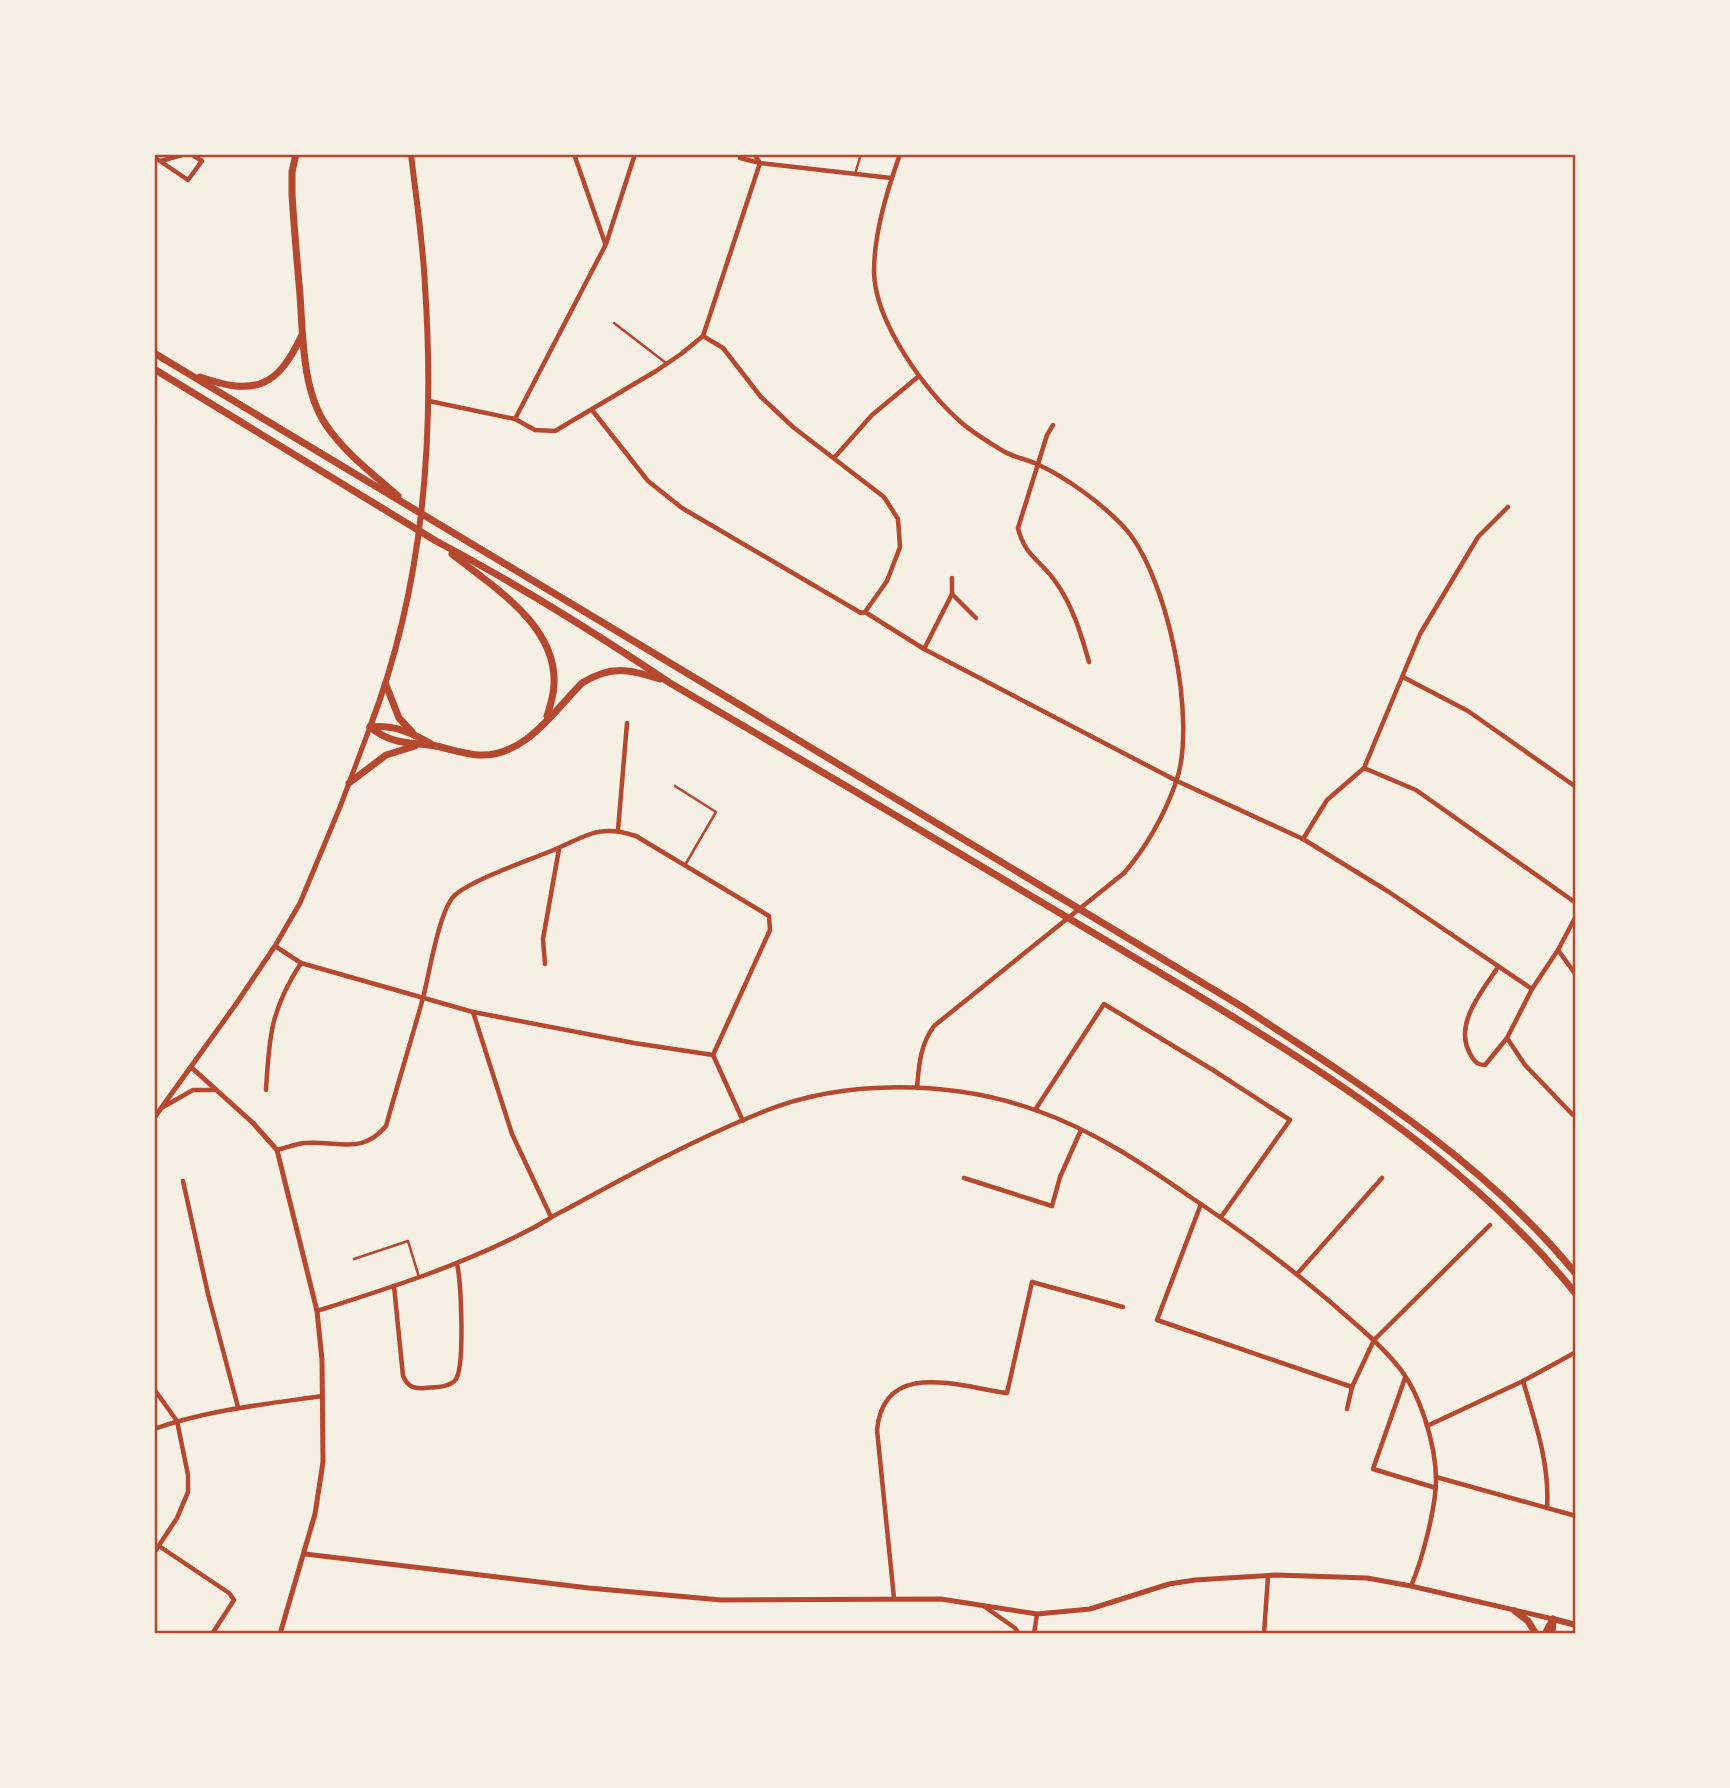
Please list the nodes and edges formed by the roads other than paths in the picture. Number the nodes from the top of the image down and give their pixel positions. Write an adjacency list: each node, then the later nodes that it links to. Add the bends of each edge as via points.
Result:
1 (185, 154): 12 (street)
2 (191, 154): 12 (street, via 202,161 188,180)
3 (296, 154): 18 (highway, via 292,194)
4 (411, 154): 25 (main road, via 425,285)
5 (574, 154): 16 (street)
6 (635, 154): 16 (street)
7 (754, 154): 13 (street)
8 (861, 154): 14 (lane)
9 (900, 154): 15 (street)
10 (154, 157): 12 (street)
11 (740, 158): 13 (street)
12 (160, 161)
13 (760, 163): 14 (street); 19 (street)
14 (855, 174): 15 (street)
15 (891, 178): 24 (street, via 874,273 879,302)
16 (606, 244): 27 (street)
17 (614, 323): 21 (lane)
18 (302, 335): 23 (highway, via 289,362 263,383 222,384); 32 (highway, via 309,382 326,424 346,449)
19 (703, 336): 21 (street); 29 (street, via 723,348 761,397 793,427)
20 (154, 353): 23 (highway)
21 (666, 363): 26 (street)
22 (154, 369): 33 (highway)
23 (185, 371): 32 (highway)
24 (919, 376): 29 (street, via 872,415); 30 (street, via 964,424 1005,452)
25 (429, 401): 27 (street); 42 (main road, via 427,474 415,564)
26 (592, 410): 27 (street, via 555,431 535,430); 36 (street, via 648,481 682,508)
27 (515, 419)
28 (1053, 425): 30 (street)
29 (835, 458): 36 (street, via 884,497 898,519 900,547 887,581)
30 (1038, 465): 39 (street, via 1018,528 1021,544 1055,581 1079,624); 50 (street, via 1098,504 1141,549 1170,635 1183,699)
31 (1508, 507): 40 (street, via 1478,537 1420,634)
32 (412, 510): 92 (highway, via 1250,1012 1445,1147 1527,1220)
33 (436, 541): 41 (highway); 43 (highway, via 500,592 538,632 553,667 554,684)
34 (952, 578): 35 (street)
35 (952, 594): 37 (street); 38 (street)
36 (865, 612): 38 (street)
37 (976, 618)
38 (923, 649): 50 (street)
39 (1089, 662)
40 (1402, 677): 49 (street); 53 (street, via 1468,711)
41 (670, 682): 43 (highway, via 621,669 607,671 582,683); 95 (highway, via 1329,1078 1475,1188 1523,1233)
42 (386, 685): 45 (main road); 46 (highway, via 398,718)
43 (545, 720): 48 (highway, via 526,740 494,754)
44 (627, 723): 54 (street)
45 (370, 727): 46 (highway, via 386,725); 47 (highway, via 388,739); 51 (street)
46 (412, 733): 48 (highway)
47 (417, 746): 48 (highway); 51 (highway, via 387,755)
48 (433, 746)
49 (1364, 768): 55 (street, via 1327,800); 58 (street, via 1416,790)
50 (1177, 781): 55 (street); 72 (street, via 1160,819 1124,873 934,1026 922,1048)
51 (349, 783): 60 (street, via 300,903)
52 (675, 786): 57 (lane, via 716,812)
53 (1576, 787)
54 (618, 830): 56 (street, via 598,831); 57 (street)
55 (1303, 839): 64 (street)
56 (559, 848): 63 (street, via 543,939); 67 (street, via 452,898)
57 (685, 865): 70 (street, via 769,916 770,930)
58 (1576, 903)
59 (1576, 916): 61 (street)
60 (275, 946): 62 (street); 71 (street)
61 (1558, 950): 65 (street); 66 (street)
62 (301, 963): 67 (street); 74 (street, via 278,1003)
63 (545, 964)
64 (1498, 967): 66 (street); 69 (street, via 1470,1011 1465,1027 1468,1051 1477,1064 1485,1065)
65 (1576, 975)
66 (1532, 989): 69 (street)
67 (423, 999): 68 (street); 81 (street, via 386,1126 376,1138 363,1144 302,1143)
68 (473, 1012): 70 (street); 86 (street, via 512,1134)
69 (1507, 1038): 77 (street, via 1524,1065)
70 (713, 1055): 79 (street)
71 (192, 1068): 73 (street); 75 (street)
72 (917, 1088): 76 (street, via 994,1098); 79 (street, via 837,1092)
73 (215, 1090): 75 (street, via 193,1090); 81 (street)
74 (266, 1090)
75 (163, 1107): 78 (street)
76 (1035, 1110): 80 (street); 87 (street, via 1104,1004 1290,1120)
77 (1573, 1115)
78 (154, 1118)
79 (743, 1121): 86 (street)
80 (1081, 1130): 82 (street, via 1052,1206); 85 (street)
81 (277, 1150): 97 (street)
82 (964, 1178)
83 (1382, 1178): 91 (street)
84 (183, 1181): 105 (street)
85 (1202, 1204): 87 (street); 102 (street, via 1157,1320)
86 (551, 1217): 90 (street)
87 (1221, 1217): 91 (street)
88 (1490, 1225): 98 (street)
89 (354, 1259): 93 (lane, via 408,1241)
90 (457, 1264): 93 (street); 94 (street, via 460,1365 456,1379 448,1385 416,1389 406,1382)
91 (1297, 1274): 98 (street)
92 (1576, 1274)
93 (419, 1277): 94 (street)
94 (394, 1286): 97 (street)
95 (1576, 1294)
96 (1123, 1307): 119 (street, via 1032,1282 1007,1393 926,1381 904,1385 888,1397 877,1430)
97 (317, 1311): 104 (street)
98 (1374, 1340): 100 (street); 102 (street)
99 (1576, 1352): 101 (street)
100 (1406, 1377): 108 (street); 111 (street, via 1373,1469)
101 (1523, 1381): 108 (street); 112 (street, via 1549,1484)
102 (1353, 1387): 106 (street)
103 (154, 1389): 107 (street)
104 (323, 1396): 105 (street); 116 (street, via 323,1462)
105 (238, 1407): 107 (street)
106 (1347, 1409)
107 (177, 1421): 109 (street); 114 (street, via 187,1492)
108 (1427, 1426): 110 (street)
109 (154, 1429)
110 (1436, 1477): 111 (street); 112 (street)
111 (1436, 1488): 118 (street, via 1420,1565)
112 (1547, 1508): 113 (street)
113 (1576, 1516)
114 (159, 1546): 115 (street); 125 (street, via 234,1601)
115 (154, 1553)
116 (305, 1554): 119 (street, via 721,1600); 126 (street)
117 (1268, 1576): 118 (street, via 1367,1578); 122 (street, via 1175,1583 1090,1609); 129 (street)
118 (1411, 1586): 121 (street)
119 (894, 1598): 120 (street)
120 (985, 1606): 122 (street); 127 (street)
121 (1516, 1611): 123 (street); 130 (highway)
122 (1037, 1614): 128 (street)
123 (1553, 1619): 124 (main road); 131 (highway); 132 (highway)
124 (1576, 1625)
125 (212, 1634)
126 (280, 1634)
127 (1019, 1634)
128 (1034, 1634)
129 (1264, 1634)
130 (1536, 1634)
131 (1545, 1634)
132 (1552, 1634)

